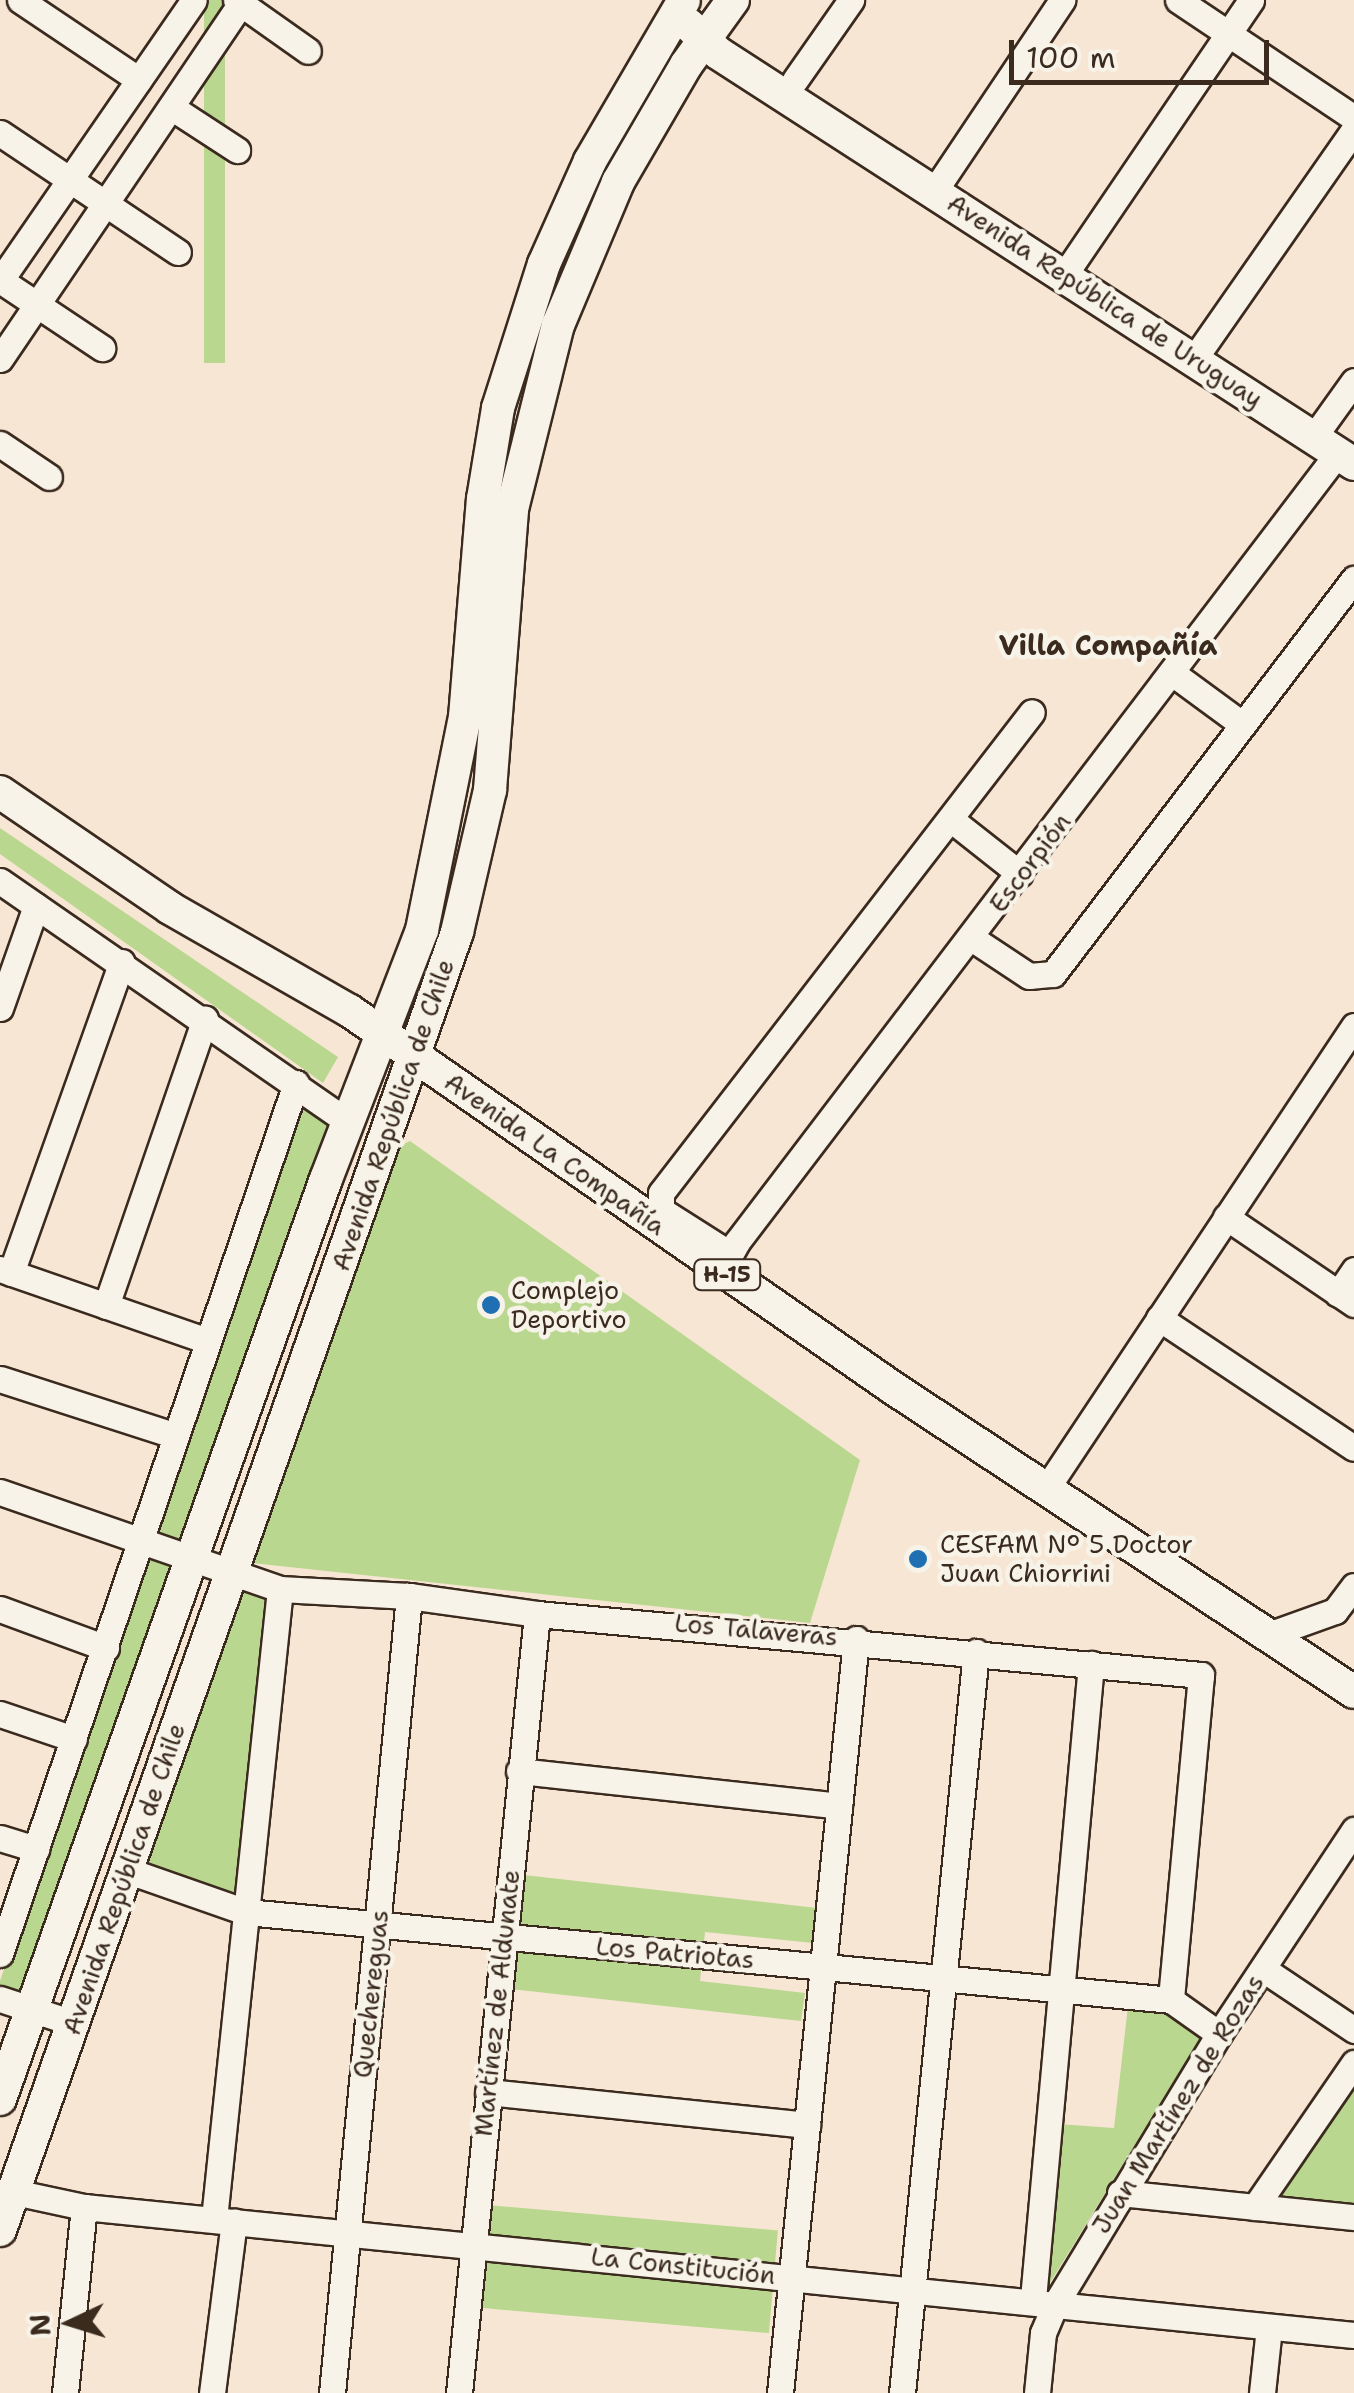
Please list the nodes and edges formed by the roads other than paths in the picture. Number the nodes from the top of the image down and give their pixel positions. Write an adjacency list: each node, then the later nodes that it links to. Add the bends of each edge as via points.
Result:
1 (20, 0): 13 (street)
2 (194, 0): 13 (street)
3 (733, 0): 11 (main road, Avenida República de Chile)
4 (851, 0): 14 (street)
5 (1062, 0): 22 (street)
6 (1178, 0): 10 (street)
7 (1250, 0): 10 (street)
8 (240, 1): 12 (street); 15 (street)
9 (675, 3): 11 (main road, Avenida República de Uruguay); 49 (main road, Avenida República de Chile, via 544,264 498,408 448,822 422,930)
10 (1228, 33): 16 (street); 25 (street)
11 (708, 35): 14 (main road, Avenida República de Uruguay); 19 (main road, Avenida República de Uruguay); 50 (main road, Avenida República de Chile, via 592,231 558,325 512,508 481,841)
12 (308, 51)
13 (138, 80): 21 (street)
14 (794, 80): 19 (main road, Avenida República de Uruguay, via 832,106)
15 (170, 107): 20 (street); 23 (street)
16 (1354, 118)
17 (1354, 130): 30 (street)
18 (0, 133): 21 (street)
19 (854, 141): 22 (main road, Avenida República de Uruguay)
20 (237, 150)
21 (70, 180): 23 (street); 26 (street)
22 (935, 190): 25 (main road, Avenida República de Uruguay)
23 (106, 204): 24 (street); 27 (street)
24 (178, 252)
25 (1065, 274): 30 (main road, Avenida República de Uruguay)
26 (0, 280): 27 (street)
27 (38, 305): 28 (street); 29 (street)
28 (102, 348)
29 (0, 359)
30 (1194, 359): 33 (main road, Avenida República de Uruguay)
31 (1354, 381): 33 (street, Escorpión)
32 (1, 446): 34 (street)
33 (1335, 452): 36 (street, Escorpión)
34 (49, 477)
35 (1354, 579): 38 (street)
36 (1176, 674): 38 (street); 41 (street, Escorpión)
37 (1032, 712): 40 (street)
38 (1243, 725): 44 (street, via 1053,974 1028,976)
39 (0, 792): 49 (main road, Avenida La Compañía / H-15, via 170,908)
40 (953, 822): 41 (street); 54 (street, via 661,1193 661,1210)
41 (1020, 874): 44 (street, Escorpión)
42 (0, 881): 43 (street)
43 (36, 906): 45 (street); 46 (street)
44 (973, 939): 54 (street, Escorpión)
45 (122, 962): 47 (street); 56 (street)
46 (0, 1008)
47 (205, 1020): 51 (street); 58 (street)
48 (1354, 1026): 53 (street)
49 (382, 1033): 50 (main road, Avenida La Compañía / H-15); 52 (main road, Avenida República de Chile)
50 (414, 1054): 54 (main road, Avenida La Compañía / H-15); 68 (main road, Avenida República de Chile)
51 (296, 1083): 52 (street); 60 (street)
52 (348, 1122): 67 (main road, Avenida República de Chile)
53 (1226, 1217): 57 (street); 59 (street)
54 (725, 1262): 64 (main road, Avenida La Compañía / H-15)
55 (1354, 1270): 57 (street)
56 (6, 1271): 58 (street)
57 (1346, 1299)
58 (106, 1306): 60 (street)
59 (1159, 1318): 63 (street); 64 (street)
60 (208, 1341): 62 (street)
61 (0, 1379): 62 (street)
62 (176, 1436): 66 (street)
63 (1354, 1448)
64 (1046, 1489): 74 (main road, Avenida La Compañía / H-15)
65 (0, 1492): 66 (street, Los Talaveras)
66 (141, 1543): 67 (street, Los Talaveras); 76 (street)
67 (189, 1562): 68 (street, Los Talaveras); 97 (main road, Avenida República de Chile)
68 (231, 1574): 70 (street, Los Talaveras); 87 (main road, Avenida República de Chile)
69 (1354, 1586): 74 (street, via 1335,1611)
70 (280, 1589): 71 (street, Los Talaveras); 88 (street)
71 (410, 1596): 73 (street, Los Talaveras); 89 (street, Quechereguas)
72 (0, 1610): 76 (street)
73 (538, 1614): 75 (street, Los Talaveras); 82 (street, Martínez de Aldunate)
74 (1268, 1635): 79 (main road, Avenida La Compañía / H-15)
75 (856, 1639): 77 (street, Los Talaveras); 83 (street)
76 (106, 1648): 81 (street)
77 (976, 1652): 78 (street, Los Talaveras); 94 (street)
78 (1090, 1664): 95 (street); 96 (street, Los Talaveras, via 1201,1675)
79 (1354, 1692)
80 (0, 1714): 81 (street)
81 (74, 1739): 86 (street)
82 (520, 1770): 83 (street); 90 (street, Martínez de Aldunate)
83 (839, 1806): 92 (street)
84 (1354, 1830): 93 (street, Juan Martínez de Rozas)
85 (0, 1838): 86 (street)
86 (36, 1849): 91 (street)
87 (126, 1870): 88 (street, Los Patriotas); 98 (main road, Avenida República de Chile)
88 (246, 1912): 89 (street, Los Patriotas); 110 (street)
89 (378, 1924): 90 (street, Los Patriotas); 112 (street, Quechereguas)
90 (503, 1937): 92 (street, Los Patriotas); 102 (street, Martínez de Aldunate)
91 (0, 1954)
92 (823, 1967): 94 (street, Los Patriotas); 104 (street)
93 (1263, 1969): 99 (street); 100 (street, Juan Martínez de Rozas)
94 (945, 1978): 95 (street, Los Patriotas); 115 (street)
95 (1064, 1986): 96 (street, Los Patriotas); 116 (street)
96 (1171, 2000): 100 (street, Los Patriotas)
97 (15, 2005): 98 (street); 103 (main road, Avenida República de Chile)
98 (74, 2023): 105 (main road, Avenida República de Chile)
99 (1354, 2030)
100 (1218, 2034): 106 (street, Juan Martínez de Rozas)
101 (1354, 2063): 108 (street)
102 (488, 2092): 104 (street); 113 (street, Martínez de Aldunate)
103 (0, 2099)
104 (807, 2125): 114 (street)
105 (14, 2192): 107 (street, La Constitución); 111 (main road, Avenida República de Chile)
106 (1120, 2193): 108 (street); 116 (street, Juan Martínez de Rozas)
107 (84, 2206): 110 (street, La Constitución); 119 (street)
108 (1255, 2207): 109 (street)
109 (1354, 2217)
110 (224, 2220): 112 (street, La Constitución); 120 (street)
111 (0, 2230)
112 (348, 2232): 113 (street, La Constitución); 121 (street, Quechereguas)
113 (473, 2244): 114 (street, La Constitución); 122 (street, Martínez de Aldunate)
114 (791, 2278): 115 (street, La Constitución); 123 (street)
115 (916, 2292): 116 (street, La Constitución); 124 (street)
116 (1044, 2301): 117 (street, La Constitución); 125 (street, Juan Martínez de Rozas)
117 (1269, 2327): 118 (street, La Constitución); 126 (street)
118 (1354, 2335)
119 (65, 2393)
120 (212, 2393)
121 (332, 2393)
122 (459, 2393)
123 (780, 2393)
124 (902, 2393)
125 (1037, 2393)
126 (1262, 2393)

